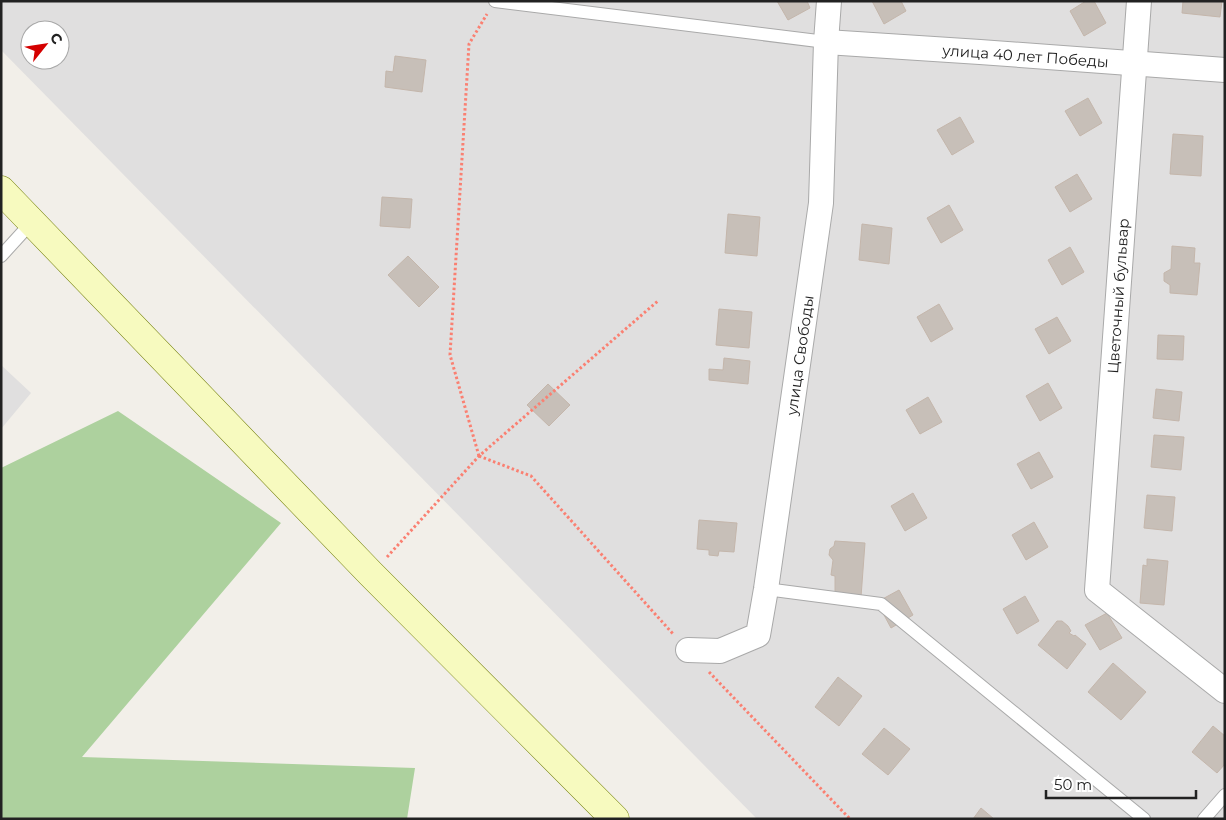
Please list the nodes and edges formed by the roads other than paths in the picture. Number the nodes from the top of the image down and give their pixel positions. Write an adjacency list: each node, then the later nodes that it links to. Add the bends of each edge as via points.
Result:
1 (829, 1): 4 (street, улица Свободы)
2 (1139, 1): 5 (street, Цветочный бульвар)
3 (495, 2): 4 (lane)
4 (826, 42): 5 (street, улица 40 лет Победы); 10 (street, улица Свободы, via 821,203)
5 (1134, 64): 6 (street, улица 40 лет Победы); 12 (street, Цветочный бульвар, via 1097,590)
6 (1225, 70)
7 (1, 190): 8 (main road)
8 (32, 222): 9 (lane); 14 (main road, via 371,574)
9 (1, 256)
10 (766, 589): 11 (street, улица Свободы, via 758,635 720,651); 15 (lane, via 881,604)
11 (688, 650)
12 (1225, 691)
13 (1225, 795): 16 (lane)
14 (615, 819)
15 (1144, 819)
16 (1204, 819)

